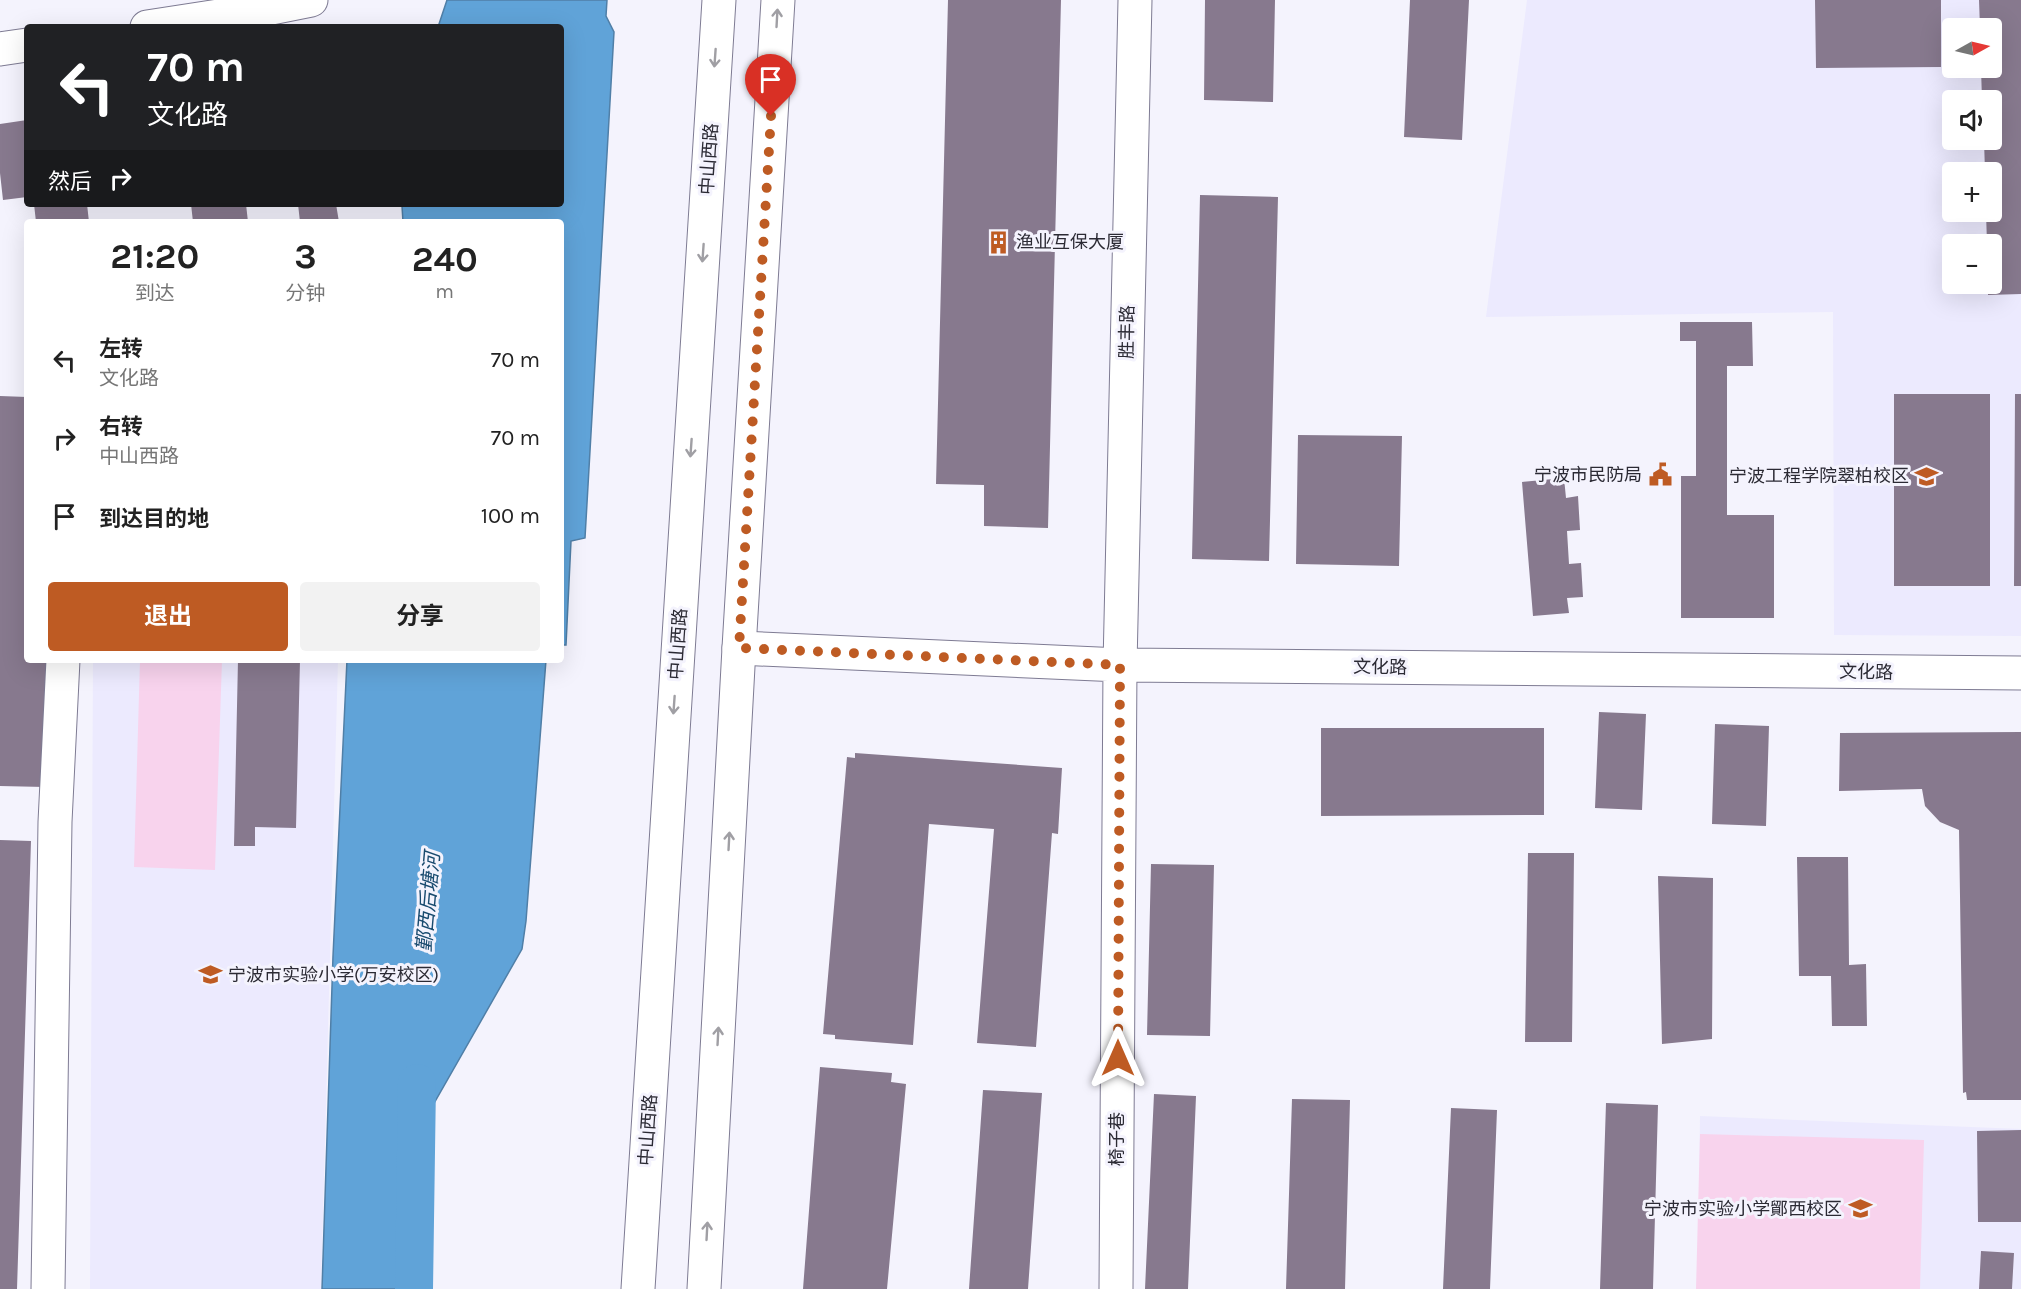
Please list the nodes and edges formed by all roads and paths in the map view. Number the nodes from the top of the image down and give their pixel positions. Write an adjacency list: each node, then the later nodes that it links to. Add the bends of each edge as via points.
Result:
1 (311, 0): 5 (street)
2 (719, 0): 13 (street, 中山西路, one-way to 13)
3 (778, 0): 8 (street, one-way to 3)
4 (1134, 0): 10 (street, 胜丰路)
5 (167, 24)
6 (24, 45): 7 (street)
7 (0, 49)
8 (739, 648): 10 (street, 文化路); 14 (street, one-way to 8)
9 (63, 663): 12 (street, via 55,822)
10 (1120, 665): 11 (street, 文化路); 15 (street, 椅子巷)
11 (2021, 673)
12 (48, 1289)
13 (638, 1289)
14 (704, 1289)
15 (1116, 1289)

